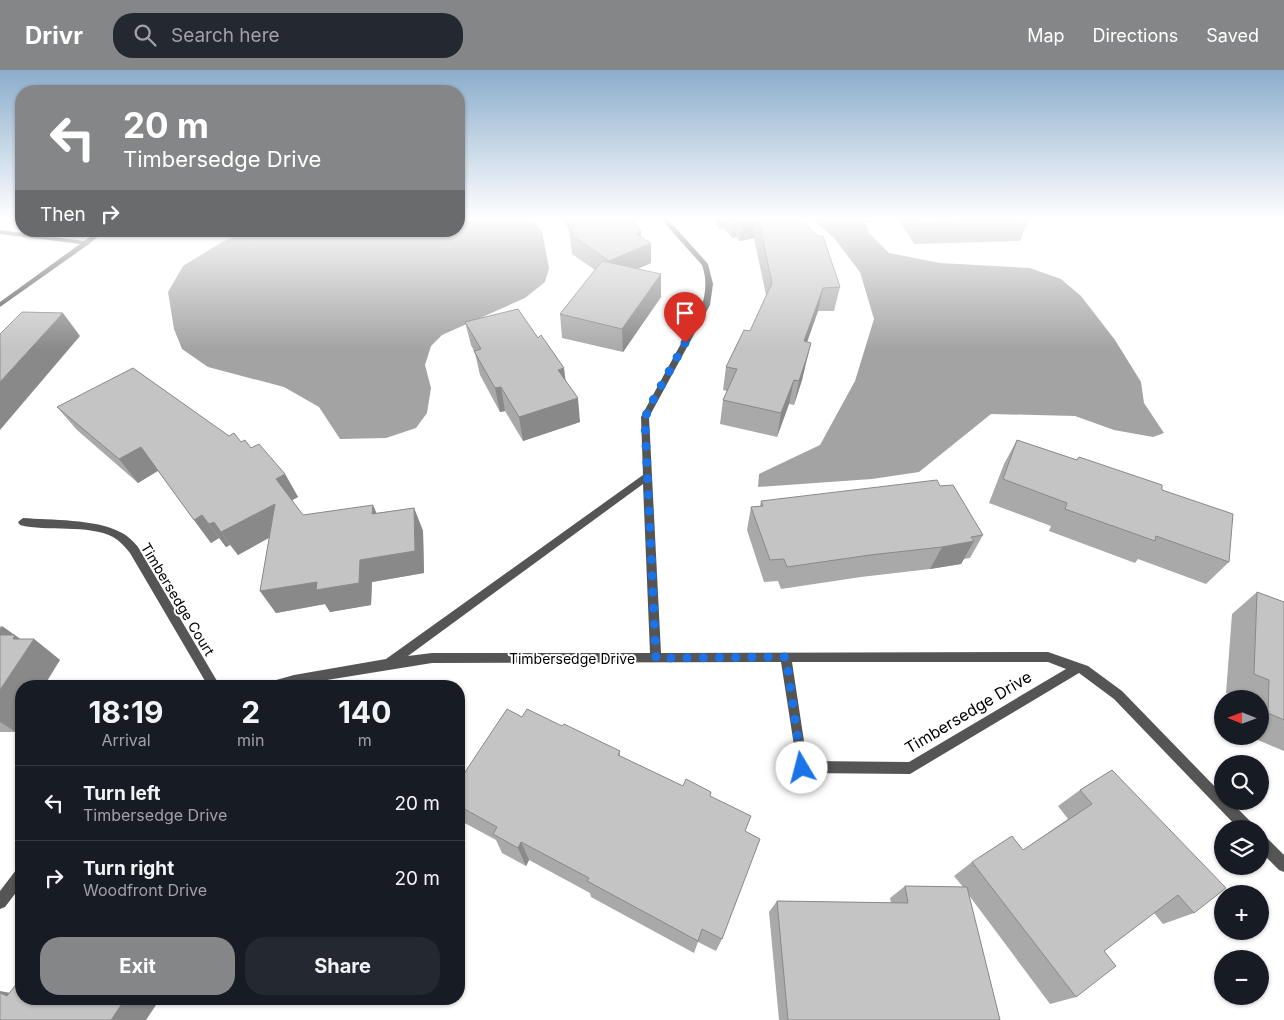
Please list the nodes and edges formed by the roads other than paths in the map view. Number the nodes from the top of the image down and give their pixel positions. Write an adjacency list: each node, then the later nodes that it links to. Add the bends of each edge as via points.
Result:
1 (61, 261): 3 (street)
2 (703, 261): 4 (street, via 709,273 706,305 647,411)
3 (0, 305)
4 (648, 478): 7 (street); 8 (street, Timbersedge Drive)
5 (23, 522): 10 (street, Timbersedge Court, via 101,530 125,540)
6 (786, 657): 7 (street, Timbersedge Drive); 9 (street, Timbersedge Drive, via 1037,656 1057,659); 9 (street, Timbersedge Drive, via 802,768 910,768)
7 (656, 658): 8 (street, Timbersedge Drive, via 432,658)
8 (389, 664): 11 (street, Timbersedge Drive)
9 (1077, 668): 12 (street, Timbersedge Drive, via 1118,695)
10 (210, 680)
11 (294, 680)
12 (1239, 820)
13 (1269, 849): 14 (street)
14 (1284, 865)
15 (15, 883): 16 (street)
16 (0, 902)

